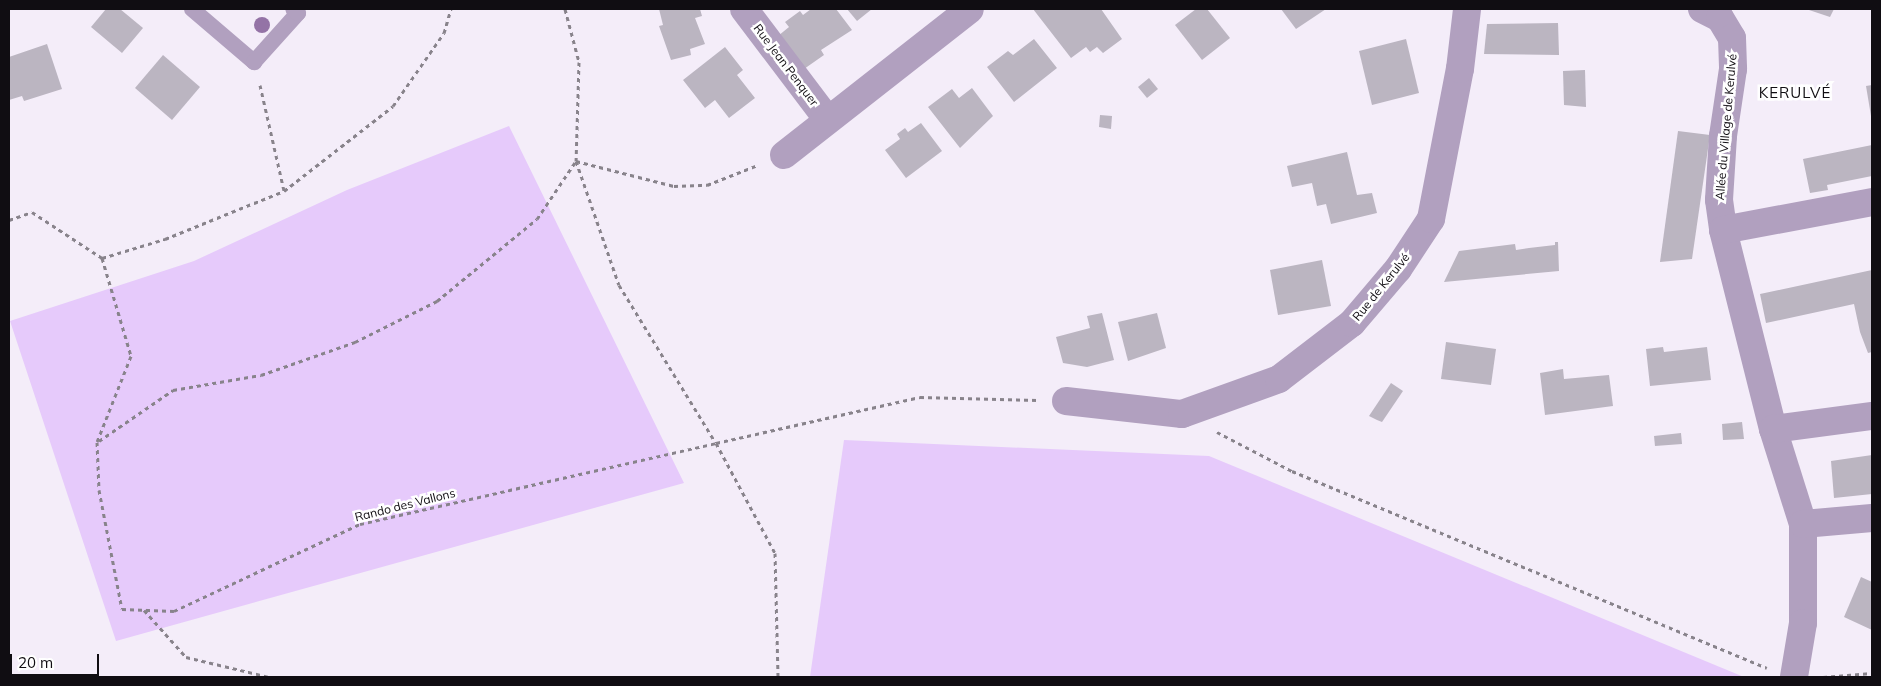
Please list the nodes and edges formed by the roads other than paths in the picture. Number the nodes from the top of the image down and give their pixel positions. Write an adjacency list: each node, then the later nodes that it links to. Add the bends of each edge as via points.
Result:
1 (192, 9): 2 (lane, via 254,62 298,14)
2 (293, 9)
3 (744, 9): 7 (street, Rue Jean Penquer)
4 (970, 9): 7 (street)
5 (1467, 9): 11 (street, Rue de Kerulvé, via 1460,69 1432,219 1398,269 1352,323 1279,379 1182,414)
6 (1702, 9): 10 (street, Allée du Village de Kerulvé, via 1720,18 1732,38 1733,70 1723,136 1719,200)
7 (828, 120): 8 (street)
8 (784, 155)
9 (1872, 202): 10 (street)
10 (1723, 230): 13 (street, Allée du Village de Kerulvé)
11 (1066, 401)
12 (1872, 416): 13 (street)
13 (1773, 429): 15 (street, Allée du Village de Kerulvé)
14 (1872, 518): 15 (street)
15 (1803, 524): 16 (street, Allée du Village de Kerulvé, via 1803,623)
16 (1782, 673)

